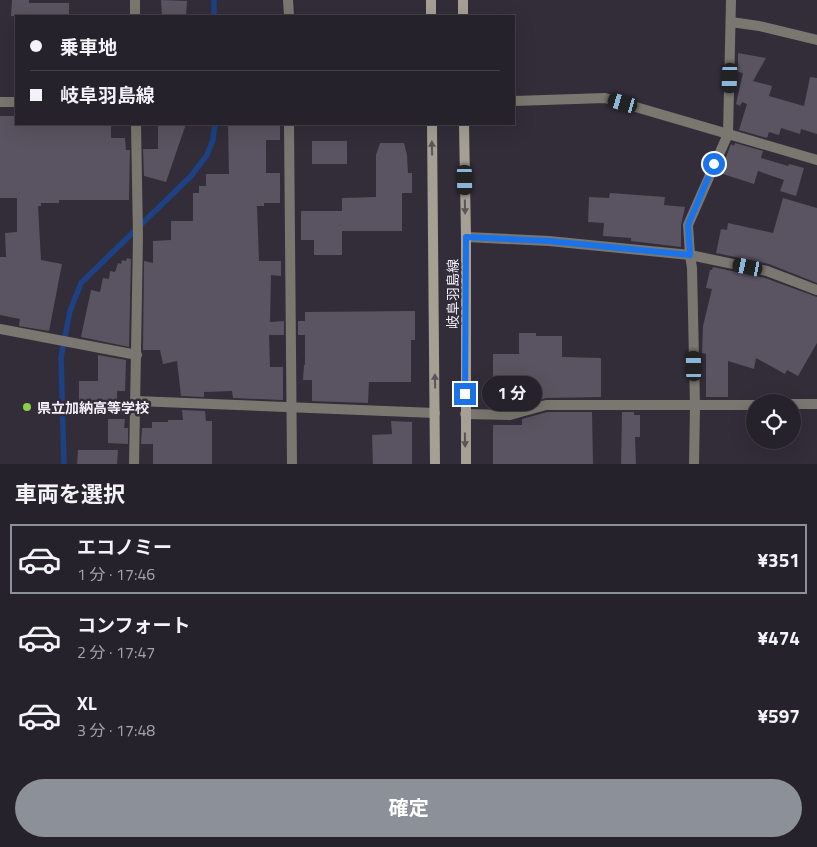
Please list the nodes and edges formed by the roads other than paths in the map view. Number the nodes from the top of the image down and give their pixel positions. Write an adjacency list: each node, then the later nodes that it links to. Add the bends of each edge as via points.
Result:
1 (135, 0): 6 (street)
2 (288, 0): 7 (street)
3 (431, 0): 8 (main road)
4 (463, 0): 9 (main road)
5 (731, 0): 10 (street)
6 (135, 15)
7 (288, 15)
8 (431, 15)
9 (463, 15)
10 (731, 22): 11 (street); 19 (street)
11 (817, 40)
12 (515, 100): 19 (street, via 605,98)
13 (0, 102): 14 (street)
14 (15, 102)
15 (136, 125): 25 (street)
16 (289, 125): 31 (street)
17 (432, 125): 32 (main road, 岐阜羽島線, one-way to 17)
18 (464, 125): 21 (main road, 岐阜羽島線, one-way to 21)
19 (728, 134): 20 (street); 22 (street, via 688,225)
20 (817, 160)
21 (466, 237): 22 (street, via 549,241); 33 (main road, 岐阜羽島線)
22 (690, 255): 23 (street, via 767,271); 30 (street)
23 (817, 290)
24 (0, 329): 25 (street)
25 (137, 355): 26 (street)
26 (136, 401): 31 (street); 34 (street)
27 (801, 404): 28 (street)
28 (817, 404)
29 (746, 405): 30 (street)
30 (695, 406): 33 (street, via 546,405 510,415); 38 (street)
31 (292, 408): 32 (street); 35 (street)
32 (435, 413): 36 (main road, 岐阜羽島線)
33 (465, 414): 37 (main road, 岐阜羽島線, one-way to 37)
34 (134, 464)
35 (292, 464)
36 (435, 464)
37 (466, 464)
38 (694, 464)

